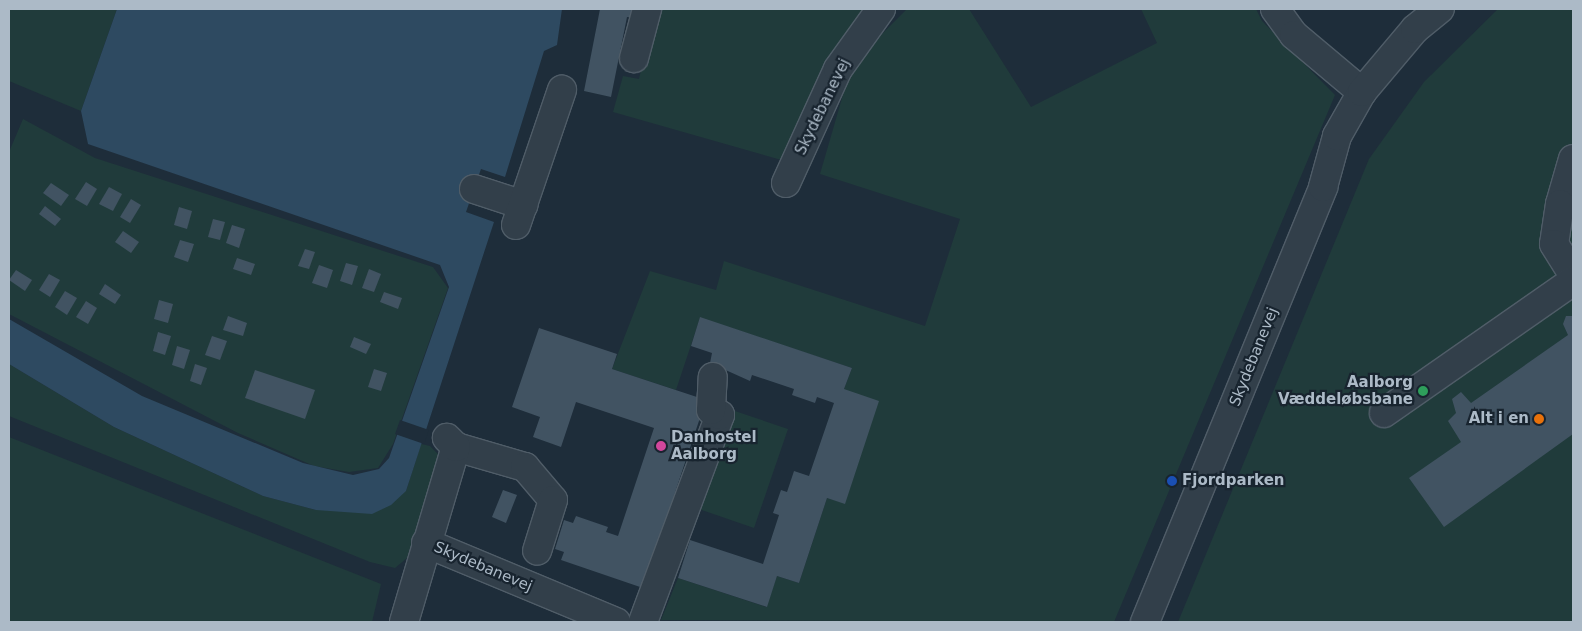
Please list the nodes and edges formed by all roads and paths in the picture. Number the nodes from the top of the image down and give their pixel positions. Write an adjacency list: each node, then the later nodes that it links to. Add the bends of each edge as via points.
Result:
1 (647, 9): 5 (street)
2 (881, 9): 9 (street, Skydebanevej, via 838,70)
3 (1276, 9): 7 (street, via 1294,36)
4 (1440, 9): 7 (street, Skydebanevej, via 1415,29)
5 (634, 58)
6 (562, 90): 10 (street, via 519,215)
7 (1362, 92): 21 (street, Skydebanevej, via 1337,136 1323,188)
8 (1573, 159): 11 (street)
9 (786, 183)
10 (474, 189)
11 (1569, 190): 12 (street, via 1554,244)
12 (1573, 275)
13 (1573, 281): 15 (street)
14 (713, 377): 20 (street, via 711,410 720,415)
15 (1384, 413)
16 (426, 543): 17 (street, via 451,442 525,467 553,500); 18 (street, Skydebanevej); 19 (street, Skydebanevej)
17 (537, 551)
18 (404, 622)
19 (616, 622)
20 (643, 622)
21 (1144, 622)

